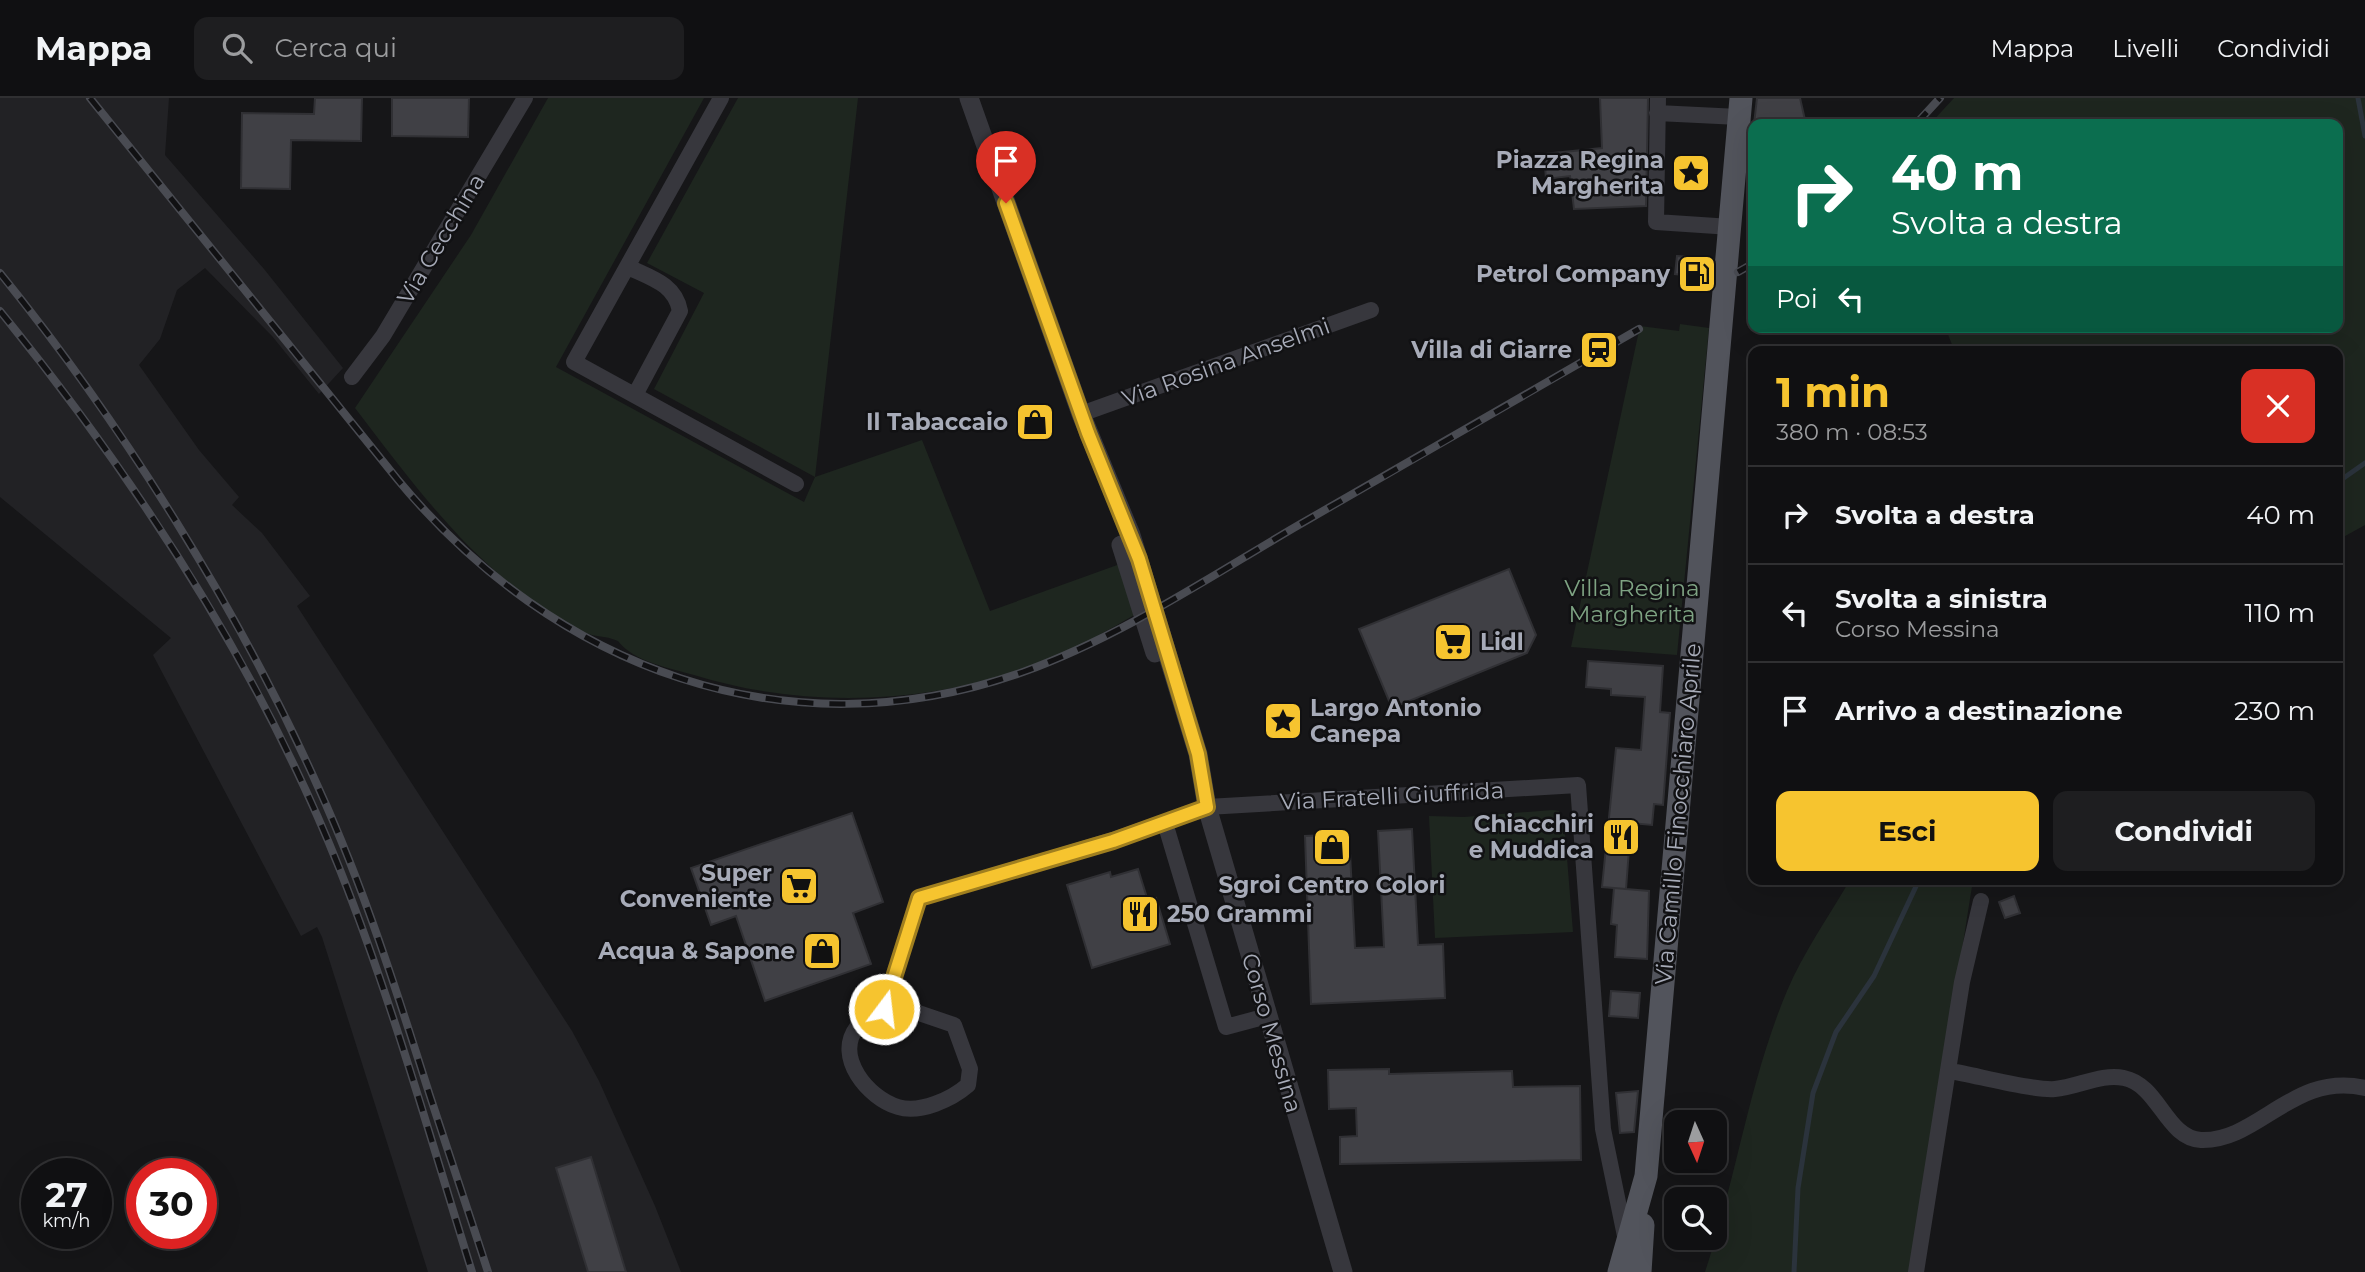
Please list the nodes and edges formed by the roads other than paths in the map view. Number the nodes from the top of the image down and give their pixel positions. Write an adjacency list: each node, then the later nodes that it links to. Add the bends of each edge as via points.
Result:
1 (525, 98): 9 (street, Via Cecchina, via 383,335)
2 (721, 98): 7 (street)
3 (969, 98): 11 (street, Corso Messina)
4 (1657, 105): 5 (street); 6 (street, via 1656,222)
5 (1740, 108): 6 (main road, Via Camillo Finocchiaro Aprile)
6 (1731, 227): 20 (main road, Via Camillo Finocchiaro Aprile)
7 (628, 267): 10 (street, via 671,290 680,311); 10 (street, via 575,362)
8 (1371, 310): 11 (street, Via Rosina Anselmi)
9 (352, 377)
10 (635, 396): 12 (street)
11 (1081, 414): 13 (street, Corso Messina, via 1155,608 1198,754)
12 (796, 484)
13 (1205, 800): 14 (street, Via Fratelli Giuffrida); 17 (street, Corso Messina); 21 (street, Via Fratelli Giuffrida, via 1578,785 1603,1129)
14 (1165, 823): 16 (street, Via Fratelli Giuffrida, via 919,898); 17 (street, via 1226,1027)
15 (1981, 901): 18 (street, via 1962,982)
16 (884, 1009): 16 (street, via 858,1026 850,1042 850,1061 859,1079 897,1107 913,1109 957,1096 968,1085 970,1069 954,1025 910,1010)
17 (1267, 1016): 22 (street, Corso Messina)
18 (1950, 1071): 19 (street, via 2054,1090 2123,1077 2149,1092 2178,1129 2203,1140 2233,1135 2284,1102 2315,1090 2338,1085); 25 (street)
19 (2365, 1088)
20 (1646, 1176): 21 (main road, Via Camillo Finocchiaro Aprile); 24 (main road)
21 (1627, 1247): 23 (main road, Via Camillo Finocchiaro Aprile)
22 (1343, 1272)
23 (1619, 1272)
24 (1640, 1272)
25 (1916, 1272)

